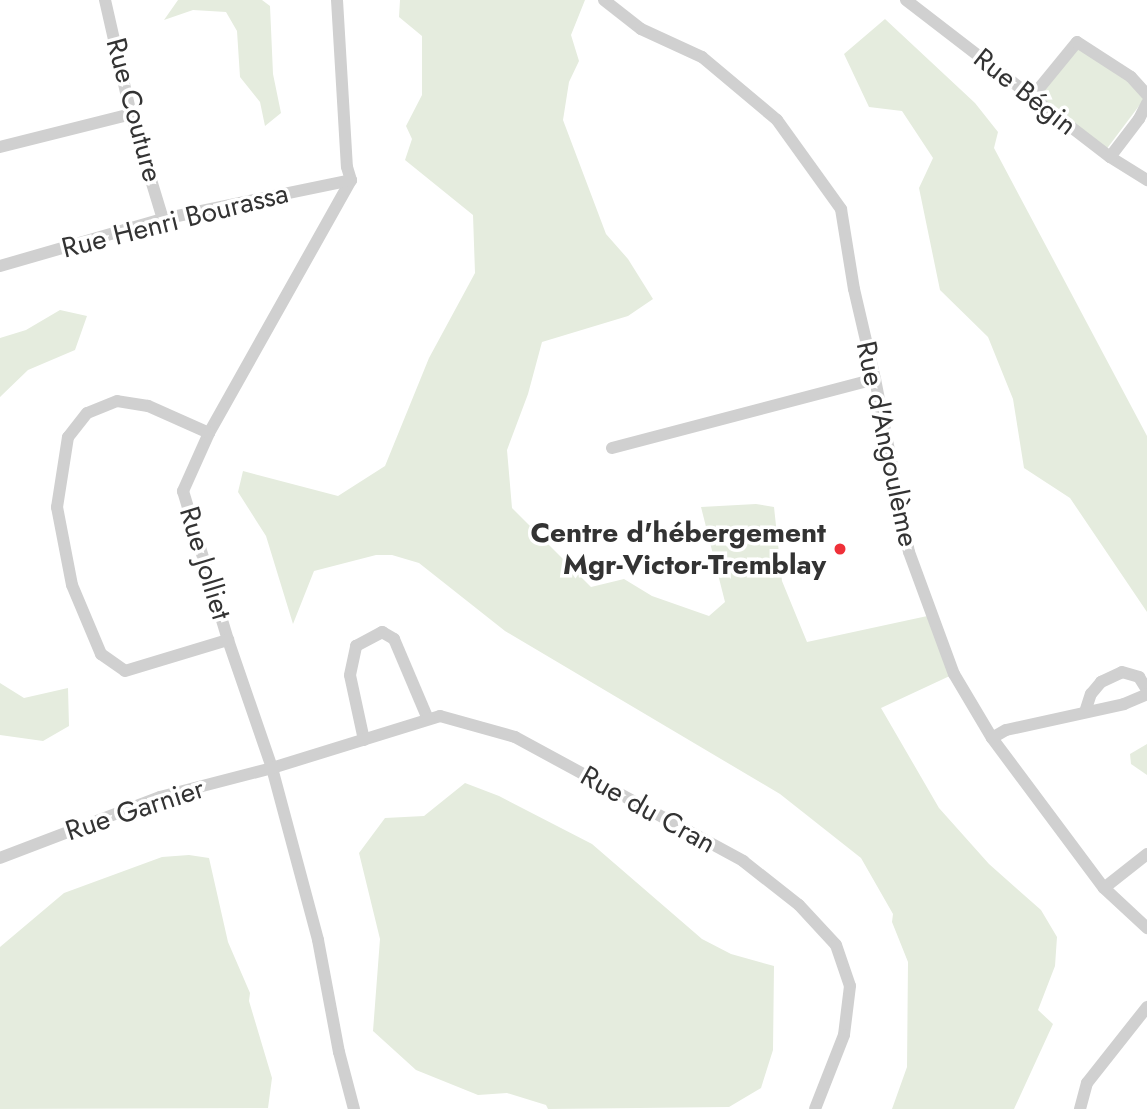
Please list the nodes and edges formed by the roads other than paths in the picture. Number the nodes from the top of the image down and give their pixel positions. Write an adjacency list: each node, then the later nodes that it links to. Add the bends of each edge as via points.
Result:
1 (105, 0): 8 (street, Rue Couture)
2 (337, 0): 11 (street)
3 (604, 0): 15 (street, Rue d'Angoulème, via 641,29 702,57 777,120 841,209)
4 (906, 0): 6 (street, Rue Bégin)
5 (1147, 95): 6 (street, via 1131,77 1077,42)
6 (1032, 97): 10 (street, Rue Bégin)
7 (1147, 103): 10 (street)
8 (131, 114): 9 (street); 13 (street, Rue Couture)
9 (0, 147)
10 (1110, 157): 12 (street, Rue Bégin)
11 (351, 180): 13 (street, Rue Henri Bourassa); 16 (street, Rue Jolliet)
12 (1147, 180)
13 (163, 219): 14 (street, Rue Henri Bourassa)
14 (0, 266)
15 (875, 379): 17 (street); 22 (street, Rue d'Angoulème, via 909,552 954,674)
16 (209, 433): 18 (street, Rue Jolliet, via 183,491); 18 (street, via 148,406 117,401 87,413 68,437 57,508 72,585 101,654 125,671)
17 (612, 448)
18 (228, 640): 24 (street, Rue Jolliet)
19 (1147, 692): 20 (street, via 1124,705); 20 (street, via 1139,677 1122,672 1101,682)
20 (1085, 712): 22 (street, via 1006,730)
21 (428, 719): 23 (street, Rue du Cran); 23 (street, via 394,639 382,632 356,646 350,675); 31 (street, Rue du Cran, via 440,716 514,737 743,861 799,905 836,945 850,986 844,1035)
22 (992, 738): 27 (street, Rue d'Angoulème)
23 (363, 740): 24 (street, Rue du Cran)
24 (272, 768): 26 (street, Rue Garnier, via 160,797); 30 (street, Rue Jolliet, via 318,940)
25 (1147, 854): 27 (street)
26 (0, 858)
27 (1104, 888): 28 (street, Rue d'Angoulème)
28 (1147, 928)
29 (1147, 1007): 32 (street, via 1087,1083)
30 (354, 1109)
31 (815, 1109)
32 (1080, 1109)

